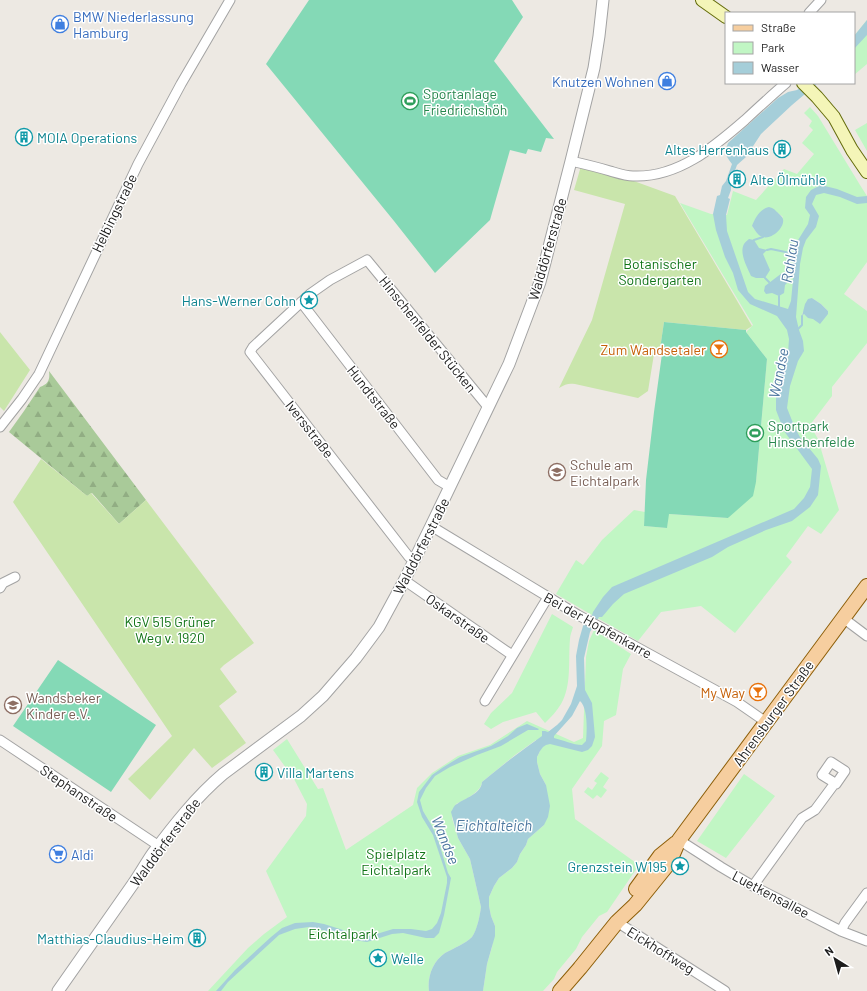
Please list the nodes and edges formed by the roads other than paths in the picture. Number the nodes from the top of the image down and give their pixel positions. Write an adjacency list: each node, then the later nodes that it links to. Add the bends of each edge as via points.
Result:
1 (230, 0): 13 (street, Helbingstraße, via 138,164 39,374)
2 (702, 0): 6 (main road)
3 (822, 0): 5 (street)
4 (601, 3): 9 (street, Walddörferstraße, via 600,36 594,68)
5 (810, 12)
6 (725, 16)
7 (785, 84): 9 (street, via 711,148 696,158 657,175 620,174)
8 (807, 87): 10 (main road, via 834,117)
9 (571, 160): 12 (street, Walddörferstraße, via 540,282 509,364)
10 (867, 172)
11 (301, 302): 12 (street, Hinschenfelder Stücken, via 330,280 367,260); 14 (street, Hundtstraße, via 438,480); 16 (street, Iversstraße, via 250,352 409,557)
12 (488, 407): 14 (street, Walddörferstraße)
13 (0, 427)
14 (450, 487): 15 (street, Walddörferstraße)
15 (431, 526): 16 (street, Walddörferstraße); 21 (street, Bei der Hopfenkarre)
16 (414, 559): 18 (street, Walddörferstraße)
17 (15, 577): 20 (street, via 3,583)
18 (404, 580): 24 (street, Oskarstraße); 30 (street, Walddörferstraße, via 379,626 356,658 323,696 301,716 212,784 190,806)
19 (867, 586): 22 (main road, Ahrensburger Straße)
20 (0, 588)
21 (548, 597): 24 (street); 26 (street, Bei der Hopfenkarre, via 737,702)
22 (843, 618): 23 (street); 26 (main road, Ahrensburger Straße)
23 (867, 636)
24 (512, 655): 25 (street)
25 (485, 701)
26 (766, 722): 29 (main road, Ahrensburger Straße)
27 (0, 740): 30 (street, Stephanstraße)
28 (835, 783): 31 (street, via 815,810 802,818)
29 (679, 840): 31 (street, Luetkensallee); 33 (main road, Ahrensburger Straße, via 660,856 627,902)
30 (158, 846): 36 (street, Walddörferstraße)
31 (753, 886): 34 (street, Luetkensallee)
32 (867, 893): 34 (street)
33 (617, 922): 37 (main road, Ahrensburger Straße); 38 (street, Eickhoffweg)
34 (841, 931): 35 (street, Luetkensallee)
35 (867, 941)
36 (58, 991)
37 (560, 991)
38 (725, 991)

